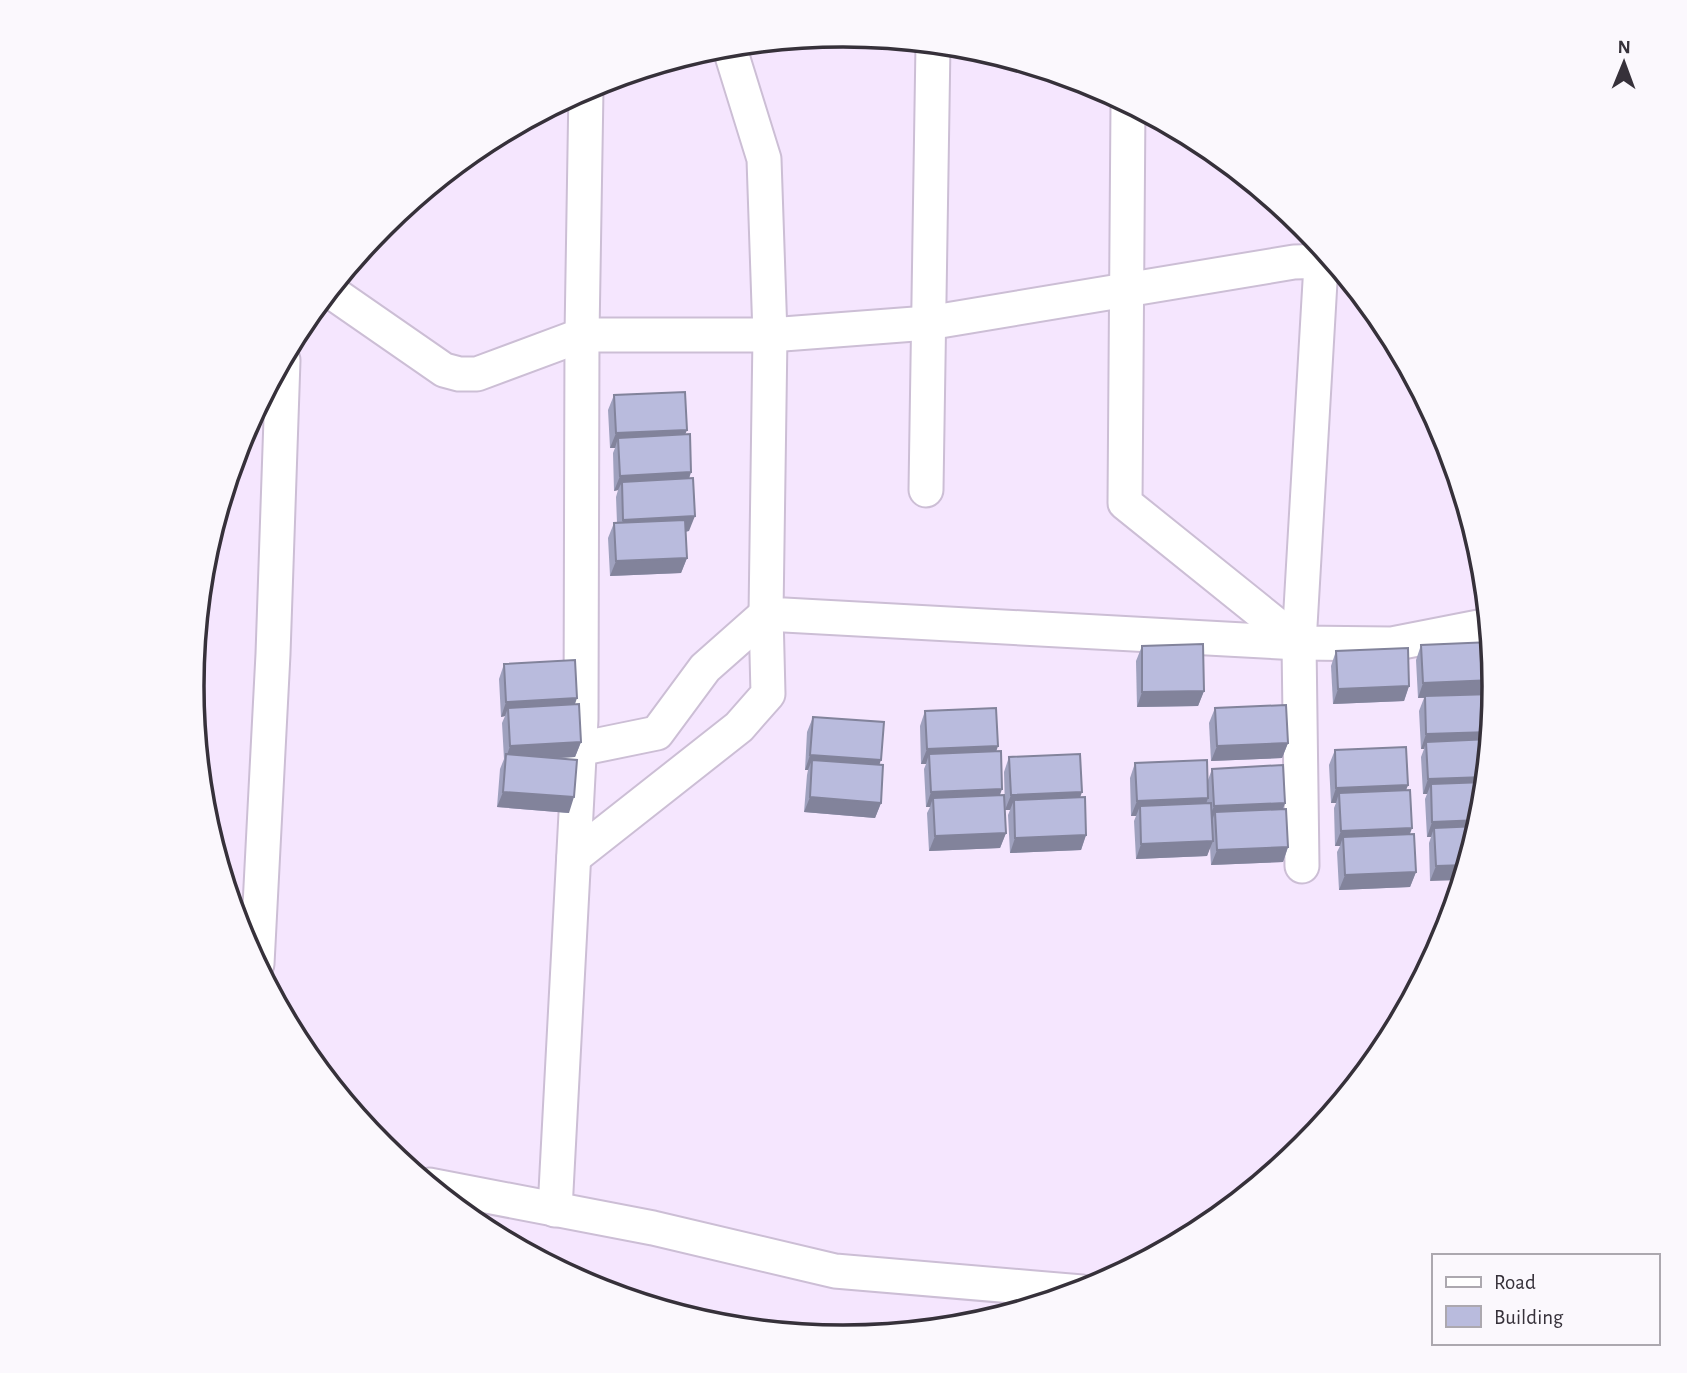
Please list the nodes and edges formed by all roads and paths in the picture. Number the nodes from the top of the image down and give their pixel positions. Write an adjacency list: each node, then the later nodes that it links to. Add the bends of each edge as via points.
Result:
1 (933, 54): 9 (street)
2 (733, 58): 11 (street, via 764,159)
3 (586, 102): 10 (street)
4 (1128, 114): 7 (street)
5 (1318, 258): 7 (street)
6 (1325, 267): 16 (street)
7 (1127, 290): 9 (street); 16 (street, via 1125,503)
8 (337, 296): 10 (street, via 444,370 459,374 477,374)
9 (928, 323): 11 (street); 13 (street)
10 (582, 335): 11 (street); 18 (street)
11 (769, 335): 14 (street)
12 (282, 381): 22 (street)
13 (926, 490)
14 (766, 614): 16 (street); 17 (street, via 705,668); 19 (street, via 768,694 739,727)
15 (1479, 627): 16 (street, via 1392,644)
16 (1298, 643): 21 (street)
17 (657, 733): 18 (street); 19 (street)
18 (579, 749): 20 (street)
19 (681, 771): 20 (street)
20 (574, 857): 24 (street)
21 (1303, 866)
22 (258, 942)
23 (450, 1191): 24 (street)
24 (555, 1210): 25 (street, via 835,1271)
25 (1055, 1290)

